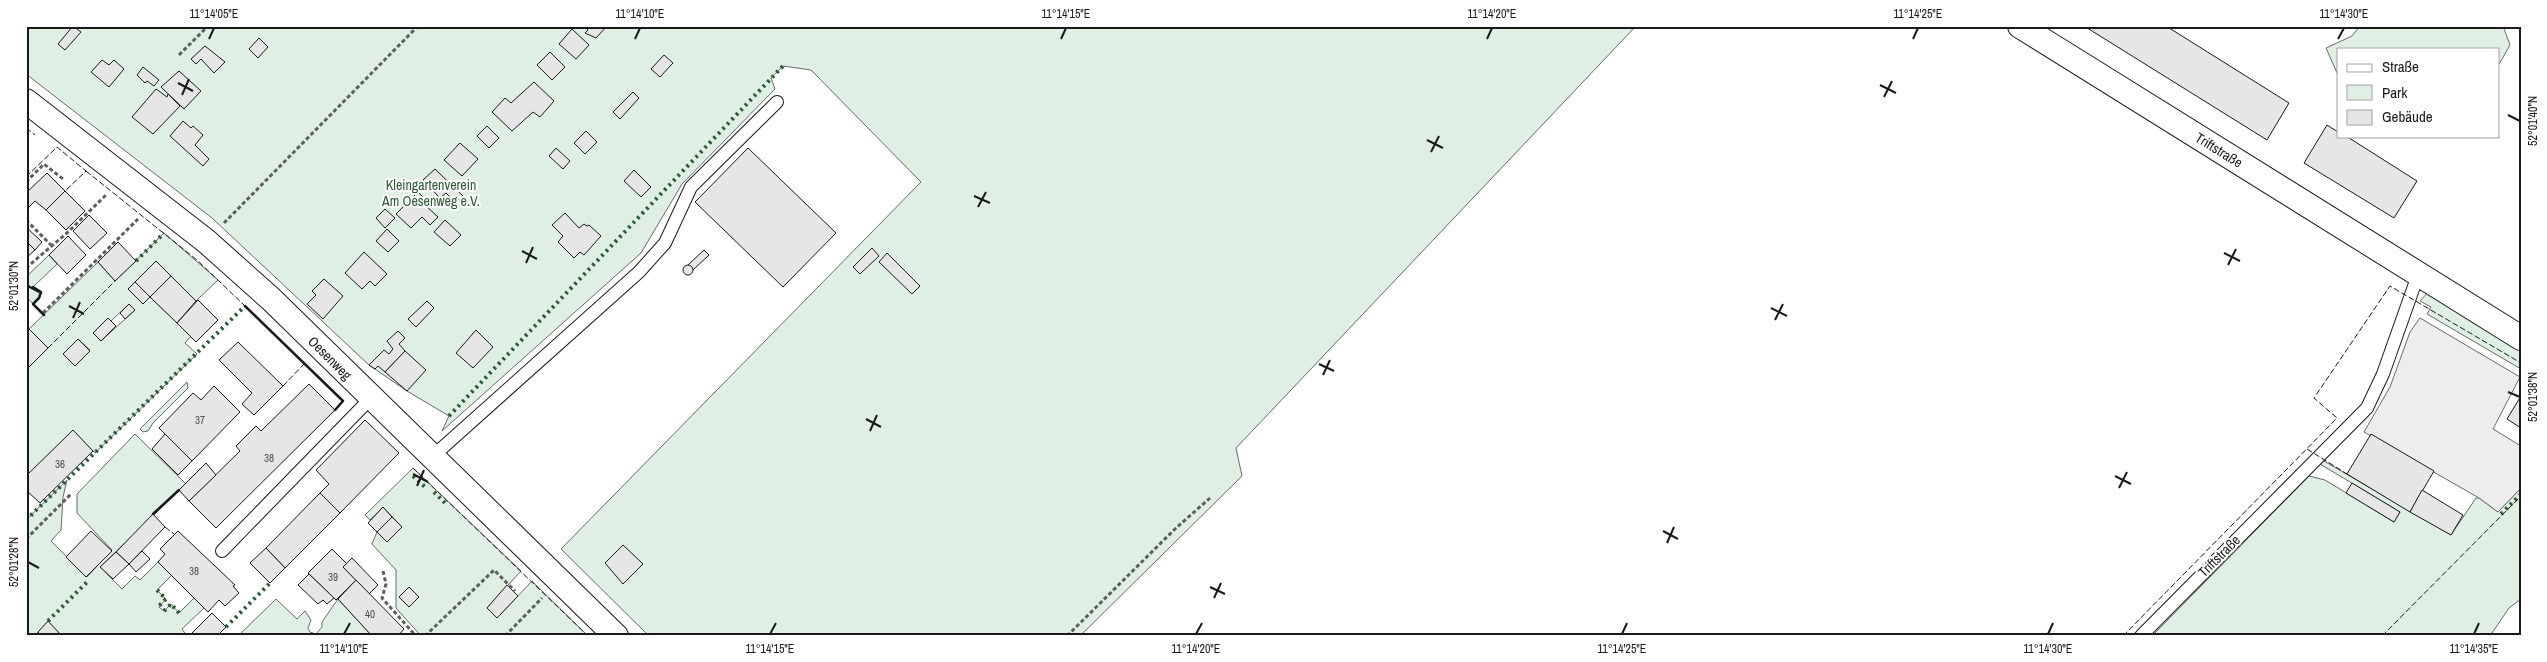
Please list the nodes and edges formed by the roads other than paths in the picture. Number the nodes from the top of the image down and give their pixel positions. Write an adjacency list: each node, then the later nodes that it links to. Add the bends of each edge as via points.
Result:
1 (2020, 26): 4 (street, Triftstraße)
2 (26, 101): 6 (street, Oesenweg, via 206,241 271,299)
3 (778, 102): 7 (lane, via 691,187 665,243 639,272)
4 (2418, 275): 5 (street, Triftstraße); 10 (lane, Triftstraße, via 2383,374 2367,408)
5 (2521, 338)
6 (371, 398): 7 (street, Oesenweg); 8 (lane)
7 (432, 457): 9 (street, Oesenweg)
8 (222, 551)
9 (616, 636)
10 (2141, 636)

